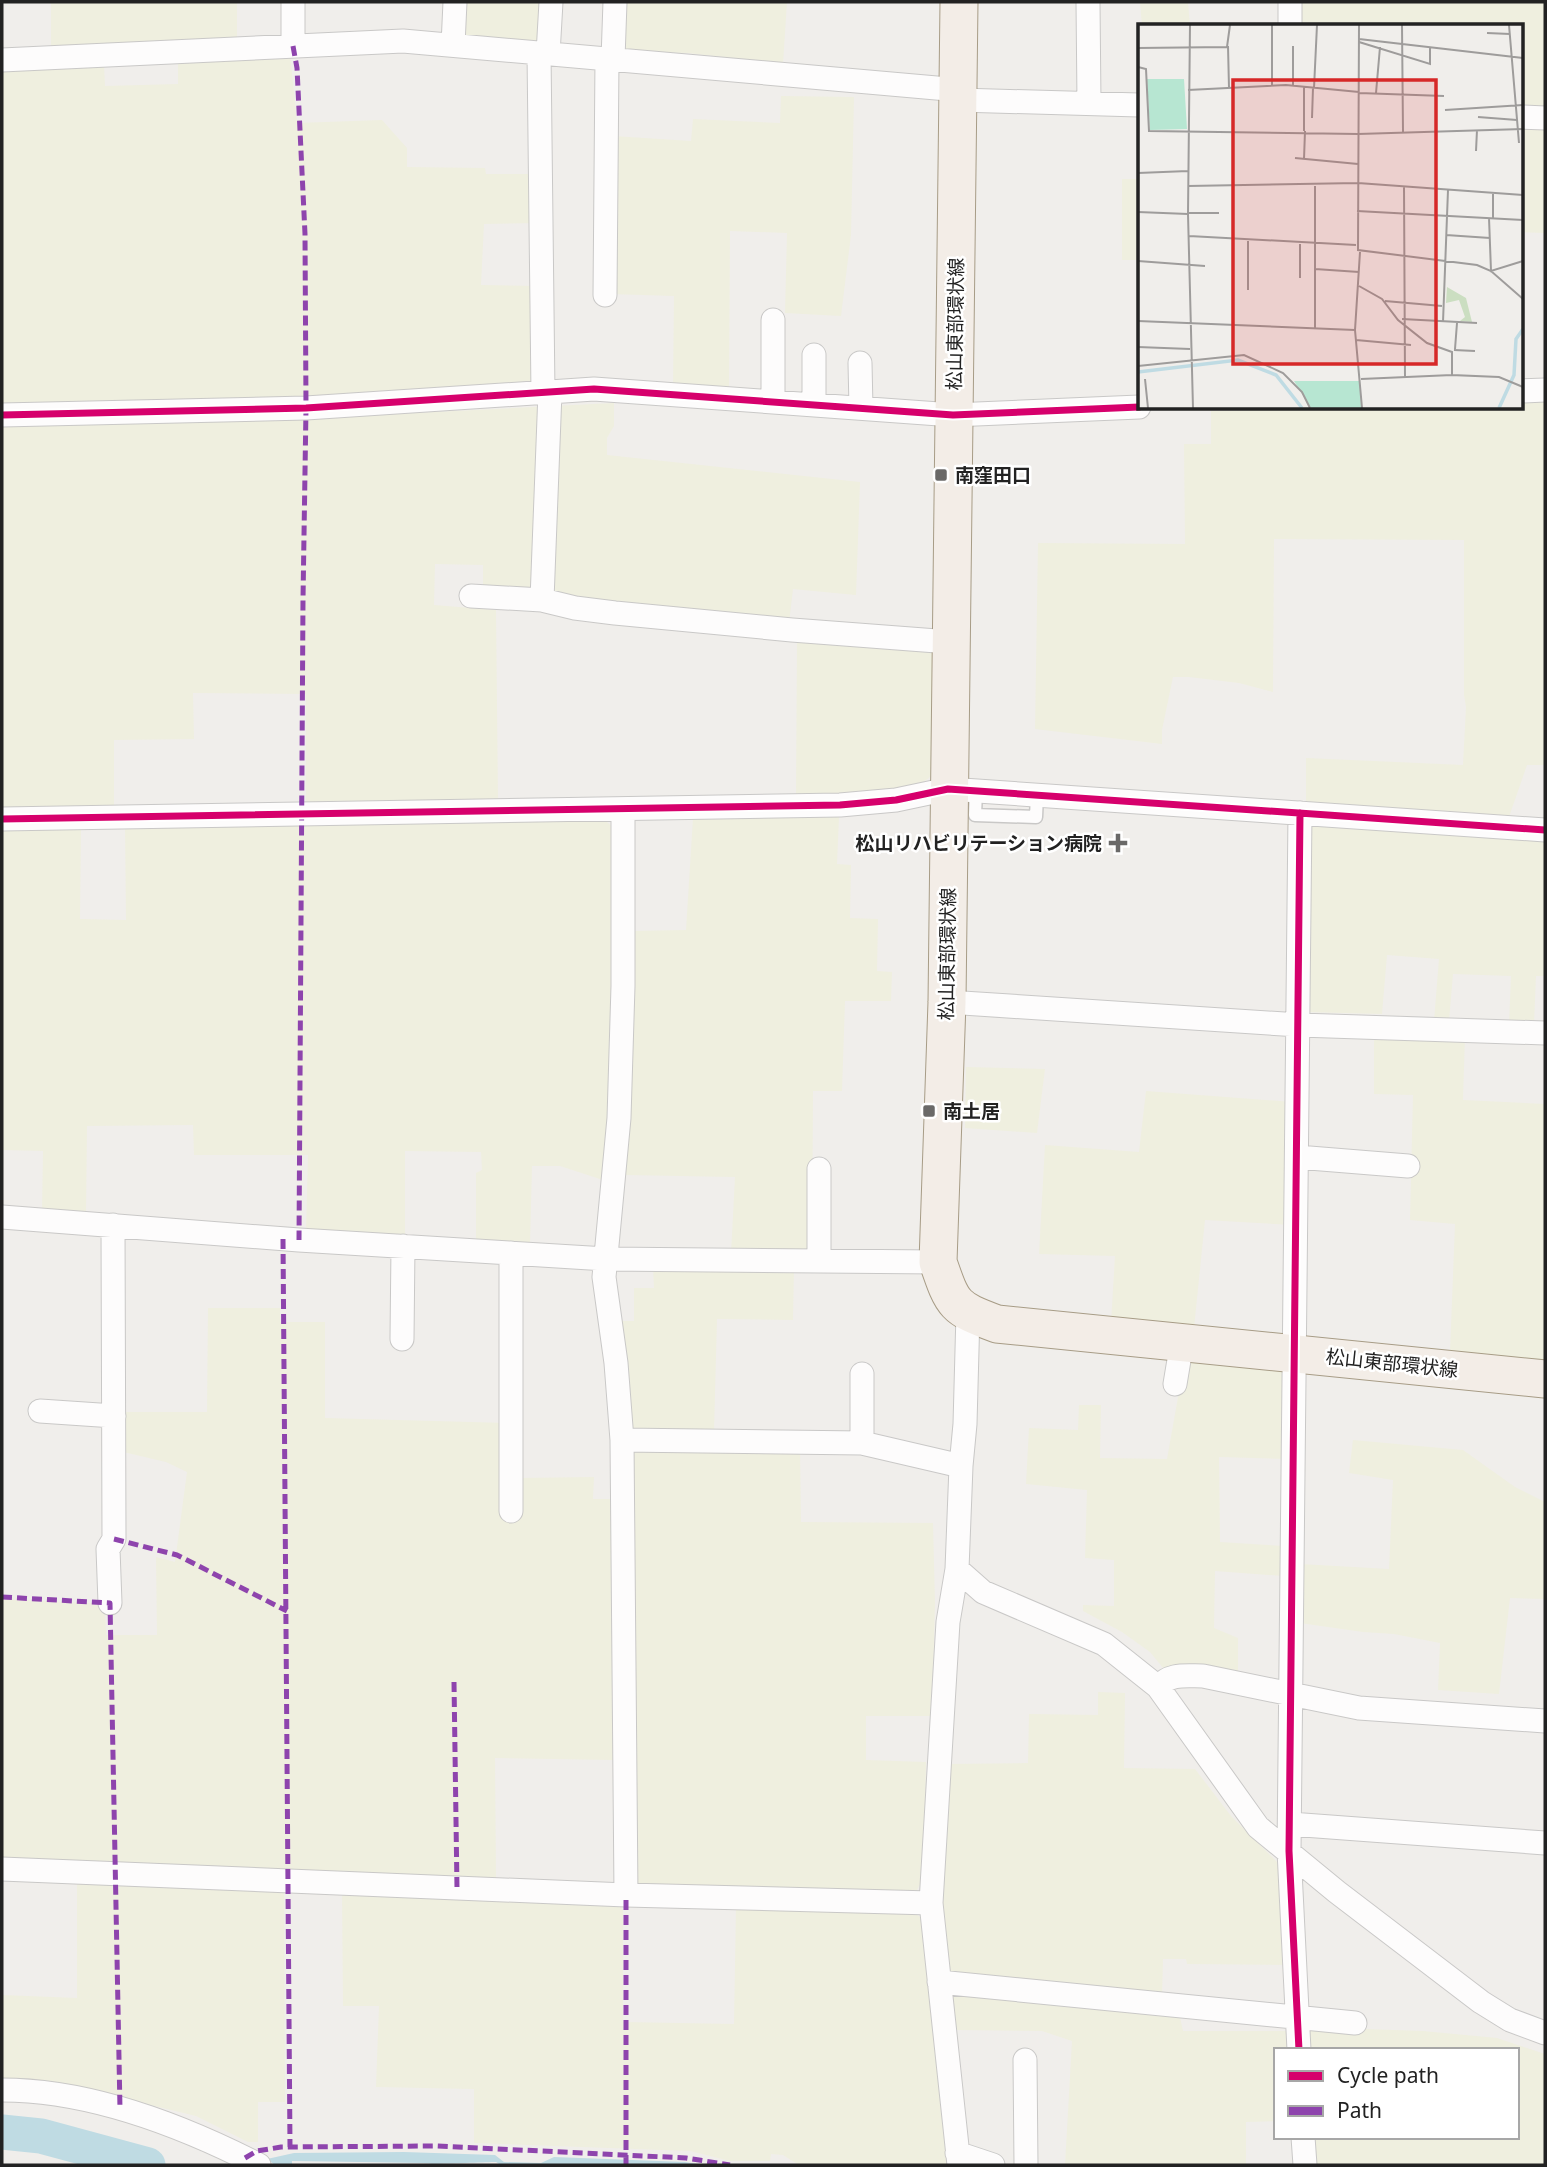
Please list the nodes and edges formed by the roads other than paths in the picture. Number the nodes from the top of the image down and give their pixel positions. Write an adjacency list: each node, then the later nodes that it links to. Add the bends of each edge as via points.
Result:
1 (293, 2): 10 (street)
2 (455, 2): 9 (street)
3 (551, 2): 11 (street)
4 (615, 2): 12 (street)
5 (959, 2): 14 (main road, 松山東部環状線)
6 (1087, 2): 15 (street)
7 (1290, 2): 8 (street)
8 (1290, 24)
9 (453, 45): 10 (street, via 403,41); 11 (street)
10 (293, 46): 13 (street)
11 (544, 53): 12 (street); 25 (street)
12 (610, 59): 14 (street); 19 (street)
13 (2, 60)
14 (959, 95): 15 (street); 31 (main road, 松山東部環状線)
15 (1089, 103): 16 (street)
16 (1138, 105)
17 (1522, 117): 18 (street)
18 (1545, 118)
19 (605, 295)
20 (773, 320): 26 (street)
21 (814, 355): 27 (street)
22 (860, 363): 29 (street)
23 (1545, 390): 24 (street)
24 (1522, 391)
25 (546, 393): 26 (street, via 594,389); 30 (street, via 306,408); 33 (street)
26 (773, 401): 27 (street)
27 (814, 404): 29 (street)
28 (1138, 407): 31 (street)
29 (861, 408): 31 (street)
30 (2, 415)
31 (953, 415): 34 (main road, 松山東部環状線)
32 (471, 596): 33 (street)
33 (542, 600): 34 (street, via 575,608)
34 (950, 642): 35 (main road, 松山東部環状線)
35 (962, 790): 36 (street, via 839,805); 37 (street); 40 (main road, 松山東部環状線)
36 (622, 810): 38 (street); 50 (street, via 620,1105)
37 (1300, 813): 39 (street); 41 (street)
38 (2, 819)
39 (1545, 830)
40 (947, 1002): 41 (street); 52 (main road, 松山東部環状線)
41 (1299, 1025): 42 (street); 43 (street)
42 (1545, 1033)
43 (1297, 1157): 44 (street); 56 (street)
44 (1408, 1166)
45 (819, 1169): 51 (street)
46 (2, 1217): 47 (street)
47 (113, 1225): 48 (street); 61 (street)
48 (403, 1246): 49 (street); 54 (street)
49 (512, 1253): 50 (street); 65 (street)
50 (606, 1258): 51 (street); 62 (street, via 604,1277)
51 (819, 1261): 52 (street)
52 (938, 1262): 53 (main road, 松山東部環状線, via 950,1297)
53 (968, 1314): 55 (main road, 松山東部環状線, via 997,1324); 64 (street)
54 (402, 1339)
55 (1182, 1342): 56 (main road, 松山東部環状線); 59 (street)
56 (1295, 1353): 58 (main road, 松山東部環状線); 69 (street)
57 (862, 1374): 63 (street)
58 (1545, 1379)
59 (1175, 1384)
60 (40, 1411): 61 (street)
61 (114, 1416): 67 (street)
62 (622, 1440): 63 (street); 75 (street)
63 (862, 1443): 64 (street)
64 (961, 1466): 66 (street)
65 (512, 1511)
66 (957, 1569): 68 (street, via 984,1592 1104,1644); 76 (street, via 948,1622)
67 (110, 1603)
68 (1158, 1687): 69 (street, via 1178,1675 1203,1676); 73 (street, via 1258,1827)
69 (1291, 1695): 70 (street, via 1359,1708); 71 (street)
70 (1545, 1721)
71 (1290, 1824): 72 (street); 73 (street)
72 (1545, 1843)
73 (1289, 1851): 78 (street); 80 (street, via 1481,2002 1510,2020)
74 (2, 1869): 75 (street)
75 (626, 1895): 76 (street)
76 (931, 1903): 77 (street)
77 (939, 1982): 78 (street); 85 (street)
78 (1297, 2017): 79 (street); 81 (street)
79 (1355, 2023)
80 (1545, 2033)
81 (1299, 2048)
82 (1025, 2060): 88 (street)
83 (2, 2090): 86 (street, via 81,2099 155,2119)
84 (1303, 2139): 89 (street)
85 (958, 2159): 87 (street)
86 (259, 2165)
87 (993, 2165)
88 (1026, 2165)
89 (1304, 2165)

